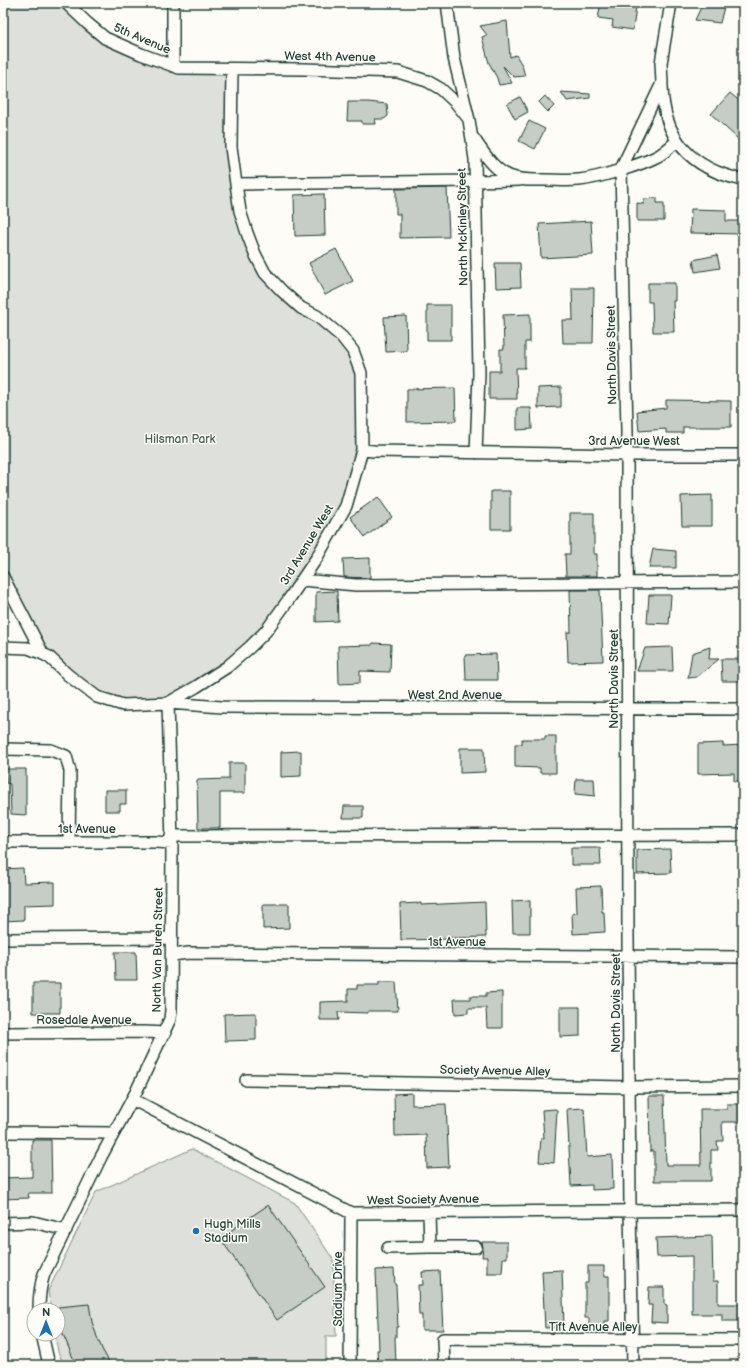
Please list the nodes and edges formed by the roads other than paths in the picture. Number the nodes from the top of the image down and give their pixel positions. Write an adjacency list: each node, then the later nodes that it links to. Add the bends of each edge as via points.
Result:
1 (66, 3): 5 (street, 5th Avenue, via 104,38)
2 (172, 3): 5 (street)
3 (447, 3): 8 (street, North McKinley Street, via 454,58)
4 (671, 3): 7 (street, North Davis Street, via 661,63)
5 (173, 66): 6 (street, West 4th Avenue)
6 (232, 69): 8 (street, West 4th Avenue, via 398,72 427,81 441,89); 15 (street, via 231,147)
7 (662, 84): 10 (street, via 665,115); 11 (street, North Davis Street)
8 (469, 120): 9 (street, North McKinley Street)
9 (472, 136): 12 (street, via 499,170); 14 (street, North McKinley Street)
10 (677, 142): 11 (street, via 658,156); 13 (street, via 695,160 708,168)
11 (621, 169): 12 (street, via 579,180); 18 (street, North Davis Street)
12 (520, 180): 14 (street)
13 (743, 180)
14 (476, 181): 15 (street); 17 (street, North McKinley Street, via 479,374)
15 (236, 184): 16 (street, via 240,211 255,254 265,273 301,308 324,321 356,356 361,373)
16 (362, 450): 17 (street, 3rd Avenue West); 21 (street, 3rd Avenue West, via 346,506)
17 (476, 453): 18 (street, 3rd Avenue West)
18 (626, 455): 19 (street, 3rd Avenue West); 22 (street, North Davis Street)
19 (743, 455)
20 (3, 577): 25 (street, 3rd Avenue West)
21 (302, 580): 22 (street, via 356,585); 26 (street, 3rd Avenue West, via 266,631 250,647 226,667)
22 (626, 582): 23 (street); 27 (street, North Davis Street)
23 (743, 582)
24 (3, 646): 25 (street, via 28,648)
25 (43, 654): 26 (street, 3rd Avenue West, via 97,697 123,705)
26 (168, 703): 27 (street, West 2nd Avenue, via 222,707); 32 (street, North Van Buren Street)
27 (627, 708): 28 (street, West 2nd Avenue); 31 (street, North Davis Street)
28 (743, 709)
29 (3, 749): 34 (street, via 51,750 66,756 70,771)
30 (743, 835): 31 (street, 1st Avenue)
31 (628, 836): 32 (street, 1st Avenue); 38 (street, North Davis Street)
32 (172, 840): 34 (street, 1st Avenue); 35 (street, North Van Buren Street)
33 (3, 842): 34 (street, 1st Avenue)
34 (69, 842)
35 (172, 938): 36 (street); 37 (street, North Van Buren Street)
36 (3, 939)
37 (172, 955): 38 (street, 1st Avenue); 41 (street, North Van Buren Street, via 171,1010)
38 (628, 957): 39 (street, 1st Avenue); 44 (street, North Davis Street)
39 (743, 957)
40 (3, 1033): 41 (street, Rosedale Avenue)
41 (164, 1033): 45 (street, North Van Buren Street)
42 (246, 1080): 44 (street, Society Avenue Alley)
43 (743, 1086): 44 (street, Society Avenue Alley)
44 (629, 1087): 48 (street, North Davis Street)
45 (132, 1099): 47 (street, North Van Buren Street); 51 (street, West Society Avenue)
46 (3, 1132): 47 (street)
47 (114, 1133): 53 (street, North Van Buren Street)
48 (630, 1210): 49 (street, West Society Avenue); 50 (street, West Society Avenue); 58 (street, North Davis Street)
49 (743, 1210)
50 (429, 1213): 51 (street, West Society Avenue); 54 (street)
51 (351, 1214): 62 (street, Stadium Drive)
52 (3, 1223): 53 (street, via 33,1222)
53 (66, 1230): 57 (street, North Van Buren Street, via 44,1274)
54 (430, 1247): 55 (street); 56 (street)
55 (476, 1247)
56 (388, 1248)
57 (39, 1302)
58 (633, 1340): 59 (street, Tift Avenue Alley); 63 (street, Tift Avenue Alley, via 444,1339); 64 (street, North Davis Street)
59 (743, 1340)
60 (44, 1342): 61 (street)
61 (49, 1365)
62 (350, 1365)
63 (444, 1365)
64 (633, 1365)

